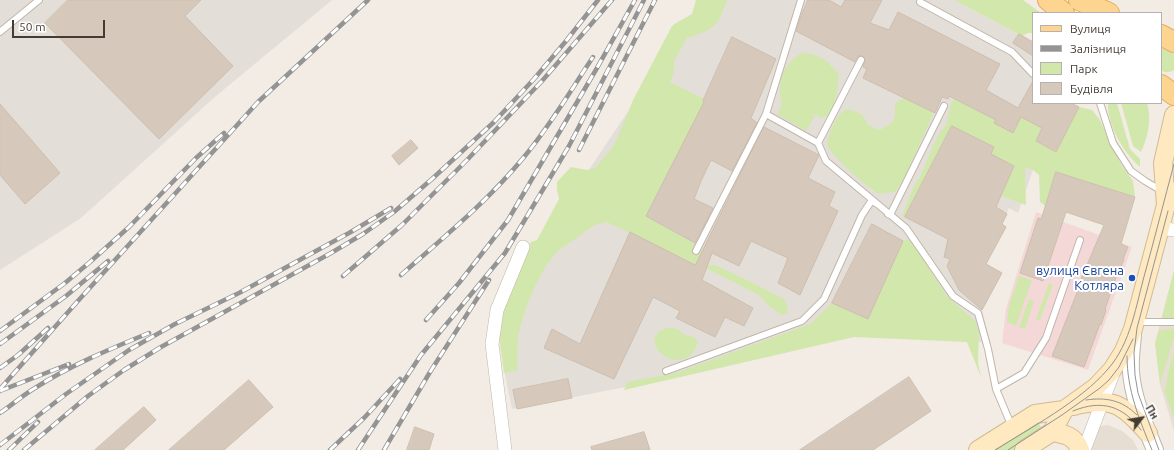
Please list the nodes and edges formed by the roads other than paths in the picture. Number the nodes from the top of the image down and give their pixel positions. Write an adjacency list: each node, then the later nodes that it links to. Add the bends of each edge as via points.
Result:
1 (38, 0): 8 (lane)
2 (801, 0): 17 (lane)
3 (1048, 0): 6 (main road)
4 (1079, 0): 7 (main road)
5 (920, 2): 12 (lane, via 1012,52)
6 (1063, 12)
7 (1107, 12)
8 (0, 32)
9 (1162, 36): 10 (main road)
10 (1174, 42)
11 (862, 60): 19 (lane)
12 (1032, 73)
13 (1162, 86): 14 (main road)
14 (1174, 95)
15 (1100, 104): 20 (lane, via 1113,143 1131,171)
16 (944, 106): 22 (lane)
17 (766, 114): 19 (lane); 26 (lane)
18 (1174, 115): 20 (main road, via 1164,163)
19 (818, 144): 21 (lane, via 826,161)
20 (1168, 196): 23 (main road)
21 (872, 200): 22 (lane); 30 (lane, via 862,215 824,299 802,321)
22 (890, 215): 31 (lane, via 906,228 953,296 978,313)
23 (1167, 229): 28 (main road)
24 (1080, 240): 31 (lane, via 1046,338 1024,373)
25 (523, 247): 37 (street, via 498,310 492,344)
26 (696, 251)
27 (1174, 322): 28 (lane)
28 (1134, 326): 29 (main road); 36 (street, via 1132,378)
29 (1118, 362): 32 (street); 33 (main road, via 1103,381)
30 (666, 372)
31 (996, 389): 34 (lane)
32 (1102, 402): 33 (main road, via 1086,403); 36 (main road, via 1111,402 1126,410); 41 (street)
33 (1066, 409): 34 (main road, via 1035,414); 35 (main road)
34 (1013, 428): 38 (main road)
35 (1052, 432): 39 (main road); 40 (main road, via 1072,438)
36 (1148, 433): 42 (street)
37 (505, 450)
38 (978, 450)
39 (1024, 450)
40 (1080, 450)
41 (1084, 450)
42 (1155, 450)

